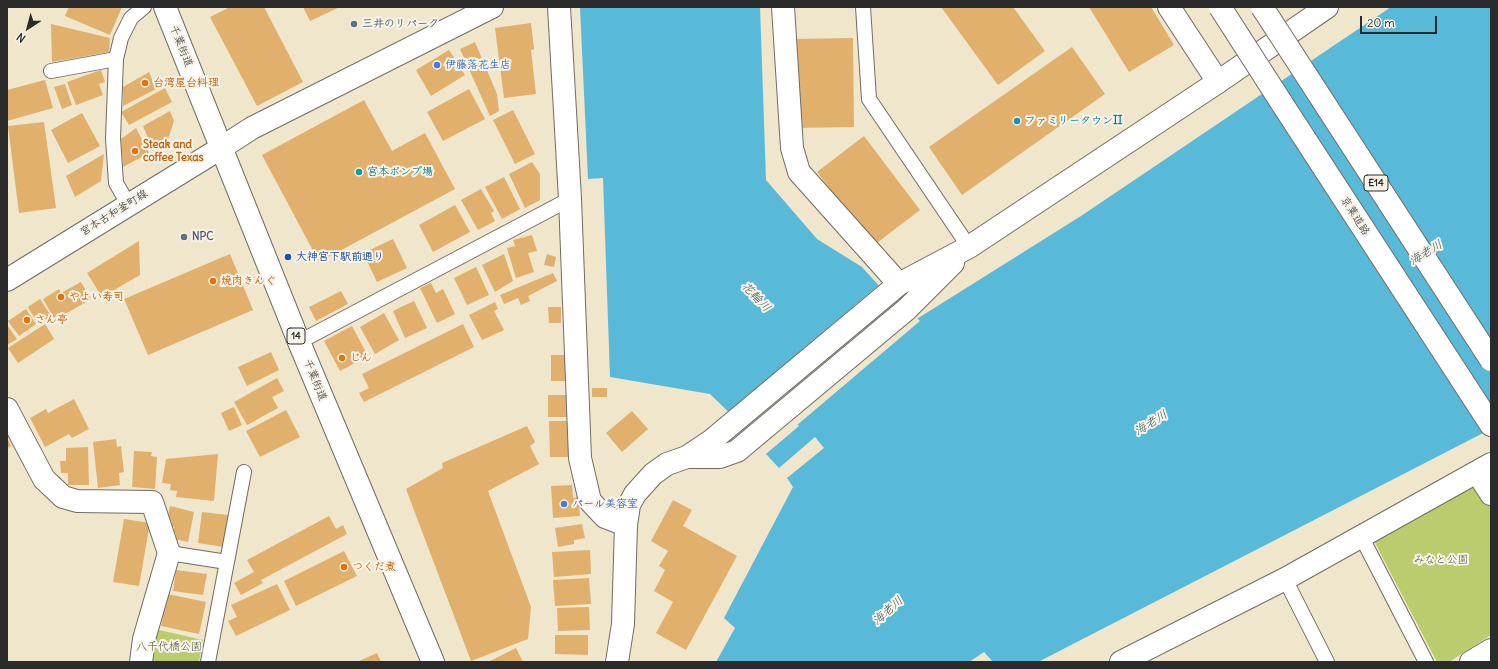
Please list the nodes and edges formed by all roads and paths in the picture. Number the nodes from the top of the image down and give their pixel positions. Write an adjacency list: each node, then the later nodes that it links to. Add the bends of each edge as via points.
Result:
1 (144, 7): 11 (lane, via 131,18 121,38)
2 (492, 7): 14 (main road, 宮本古和釜町線, via 252,128)
3 (559, 7): 15 (main road)
4 (783, 7): 19 (main road, via 792,148 799,172)
5 (863, 7): 17 (lane, via 869,100)
6 (1170, 7): 13 (main road)
7 (1220, 7): 23 (main road, 京葉道路, bridge)
8 (1262, 7): 21 (main road, E14, bridge)
9 (1327, 7): 13 (main road)
10 (170, 9): 14 (main road, 千葉街道 / 14)
11 (116, 58): 12 (lane); 16 (lane, via 113,138 116,183)
12 (51, 71)
13 (1218, 82): 17 (main road)
14 (221, 148): 16 (main road, 宮本古和釜町線); 20 (main road, 千葉街道 / 14)
15 (570, 199): 20 (lane); 28 (main road, via 580,458 590,501 605,517)
16 (128, 204): 18 (main road, 宮本古和釜町線)
17 (969, 247): 19 (main road); 24 (main road, via 907,309 737,451 720,456)
18 (7, 280)
19 (895, 287): 24 (main road, via 734,423)
20 (299, 342): 36 (main road, 千葉街道 / 14)
21 (1491, 360)
22 (7, 409): 30 (main road, via 44,479 63,497 77,501 152,502)
23 (1491, 425)
24 (687, 457): 28 (main road, via 667,464 653,474 635,494 629,505)
25 (1484, 468): 27 (main road); 29 (main road)
26 (244, 472): 31 (lane)
27 (1491, 494)
28 (626, 525): 37 (main road, via 623,624)
29 (1361, 536): 32 (main road); 40 (lane)
30 (169, 553): 31 (lane); 34 (main road, via 144,640)
31 (227, 562): 35 (lane)
32 (1285, 579): 38 (main road); 39 (lane)
33 (1491, 650): 41 (main road)
34 (141, 662)
35 (208, 662)
36 (433, 662)
37 (617, 662)
38 (1121, 662)
39 (1327, 662)
40 (1426, 662)
41 (1471, 662)

